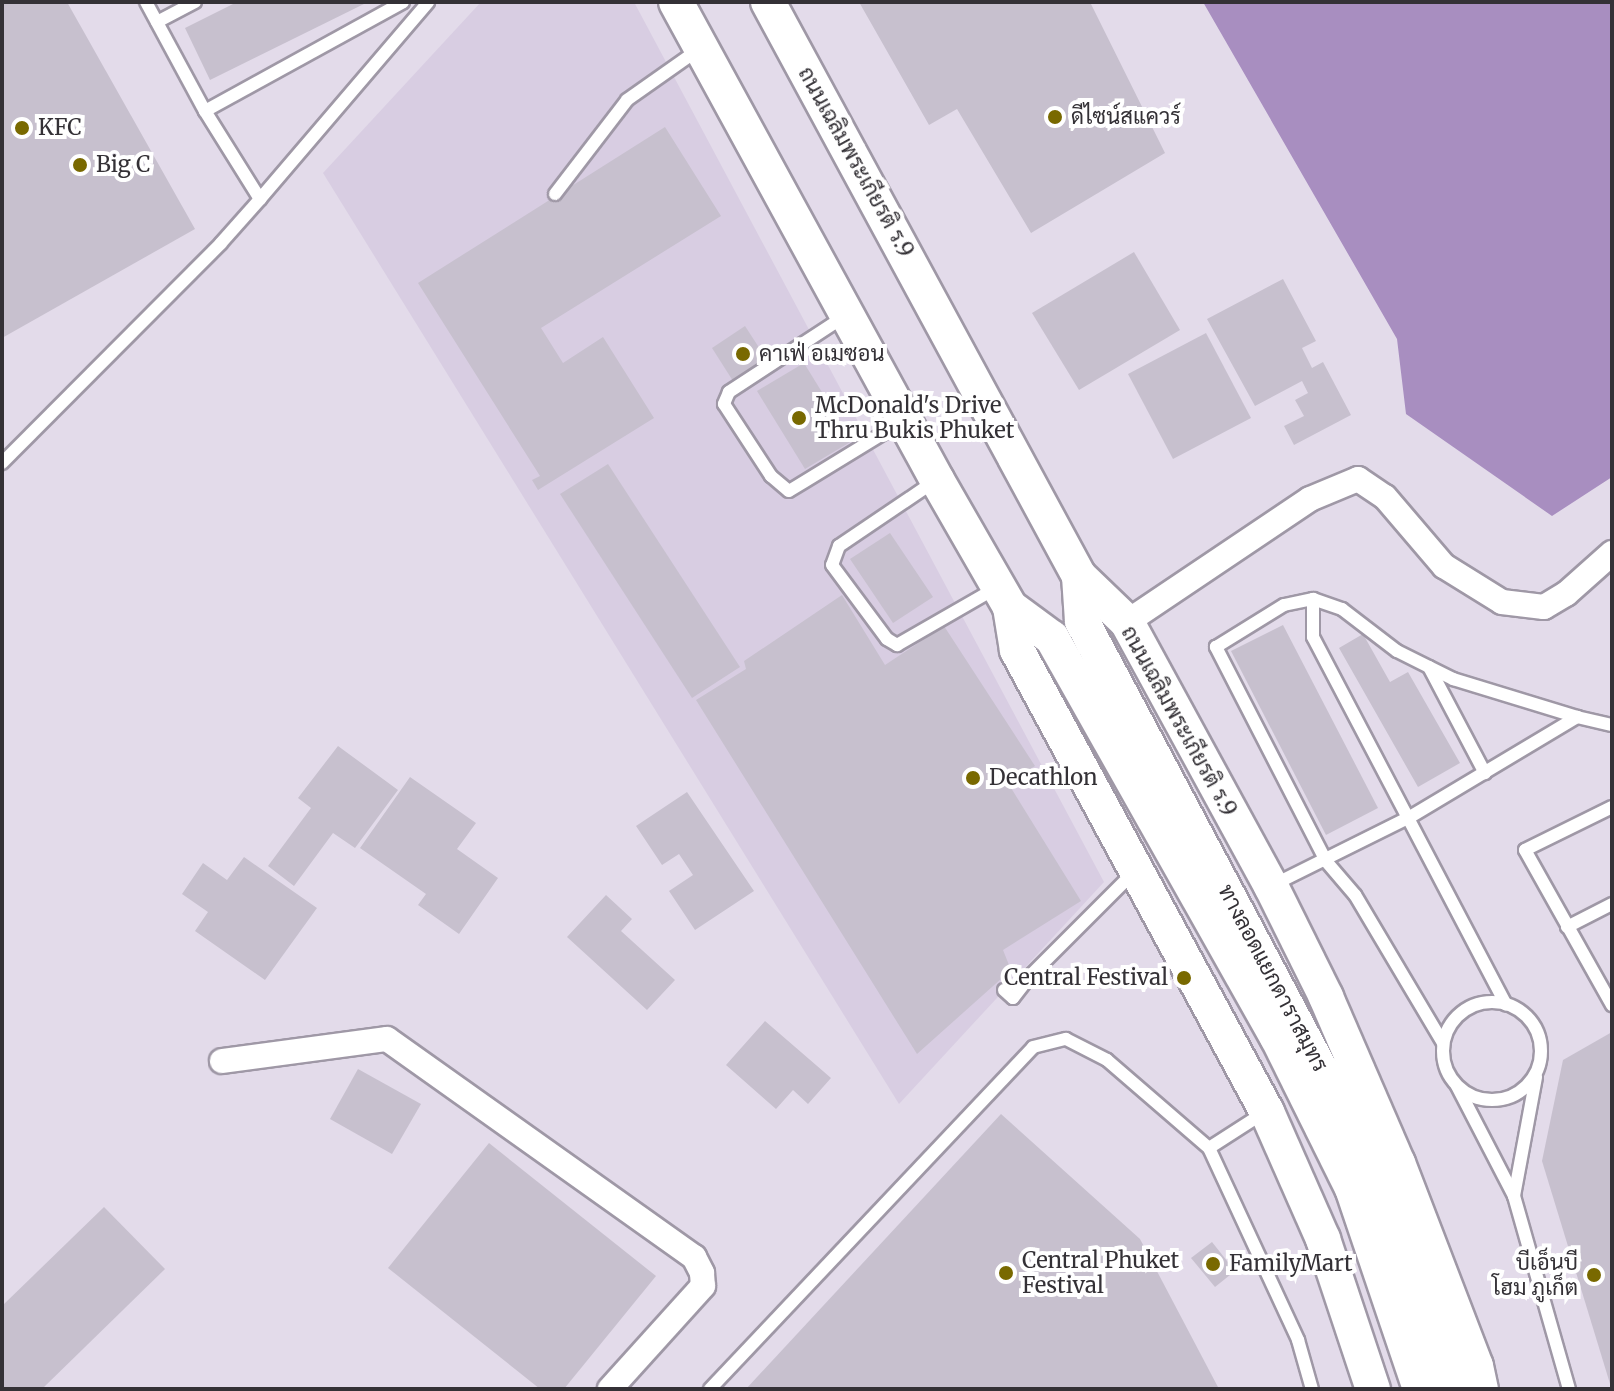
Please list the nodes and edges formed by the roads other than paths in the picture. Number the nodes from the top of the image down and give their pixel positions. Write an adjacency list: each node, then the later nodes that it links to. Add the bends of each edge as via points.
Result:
1 (146, 2): 7 (lane)
2 (195, 2): 7 (lane)
3 (403, 2): 9 (lane)
4 (428, 2): 11 (lane)
5 (676, 2): 8 (main road)
6 (768, 2): 17 (main road, ถนนเฉลิมพระเกียรติ ร.9)
7 (157, 22): 9 (lane)
8 (701, 49): 10 (lane, via 627,100); 12 (main road)
9 (205, 111): 11 (lane)
10 (555, 194)
11 (260, 199): 14 (lane)
12 (847, 315): 13 (main road); 13 (lane, via 729,392 724,404 771,476 789,491)
13 (905, 421): 15 (main road)
14 (2, 463)
15 (937, 480): 18 (main road); 18 (lane, via 839,546 832,565 897,645)
16 (1612, 553): 20 (street, via 1544,607 1502,602 1444,566 1385,497 1358,479 1310,499)
17 (1079, 576): 20 (main road, ถนนเฉลิมพระเกียรติ ร.9); 47 (main road, ทางลอดแยกดาราสมุทร, via 1082,621 1335,1096)
18 (1004, 597): 28 (main road, via 1017,650); 46 (main road, ทางลอดแยกดาราสมุทร, via 1052,638 1277,1037 1352,1188)
19 (1313, 599): 21 (lane, via 1342,609 1397,651); 26 (lane, via 1313,637); 27 (lane, via 1284,605 1216,647)
20 (1127, 622): 29 (main road, ถนนเฉลิมพระเกียรติ ร.9)
21 (1429, 667): 22 (lane); 24 (lane)
22 (1577, 717): 23 (lane); 24 (lane)
23 (1612, 725)
24 (1485, 773): 26 (lane)
25 (1612, 807): 31 (lane, via 1525,850)
26 (1410, 817): 27 (lane); 33 (lane)
27 (1326, 861): 29 (lane); 35 (lane, via 1355,895)
28 (1136, 870): 32 (lane, via 1013,998); 39 (main road)
29 (1271, 886): 48 (main road, ถนนเฉลิมพระเกียรติ ร.9, via 1398,1163)
30 (1612, 904): 31 (lane)
31 (1567, 927): 34 (lane)
32 (1004, 990)
33 (1506, 1004): 35 (lane, via 1489,1002 1466,1010 1448,1027); 37 (lane, via 1526,1016 1540,1037)
34 (1612, 1005)
35 (1443, 1043): 38 (lane, via 1447,1074)
36 (222, 1061): 42 (street, via 387,1039 694,1257 703,1286)
37 (1538, 1070): 38 (lane, via 1530,1083 1502,1100 1486,1101); 41 (lane)
38 (1457, 1086): 41 (lane)
39 (1267, 1112): 40 (lane); 45 (main road, via 1323,1239)
40 (1209, 1148): 43 (lane, via 1107,1060 1066,1039 1033,1047); 44 (lane, via 1298,1340)
41 (1514, 1196): 49 (lane)
42 (610, 1389)
43 (710, 1389)
44 (1312, 1389)
45 (1373, 1389)
46 (1420, 1389)
47 (1454, 1389)
48 (1481, 1389)
49 (1569, 1389)

